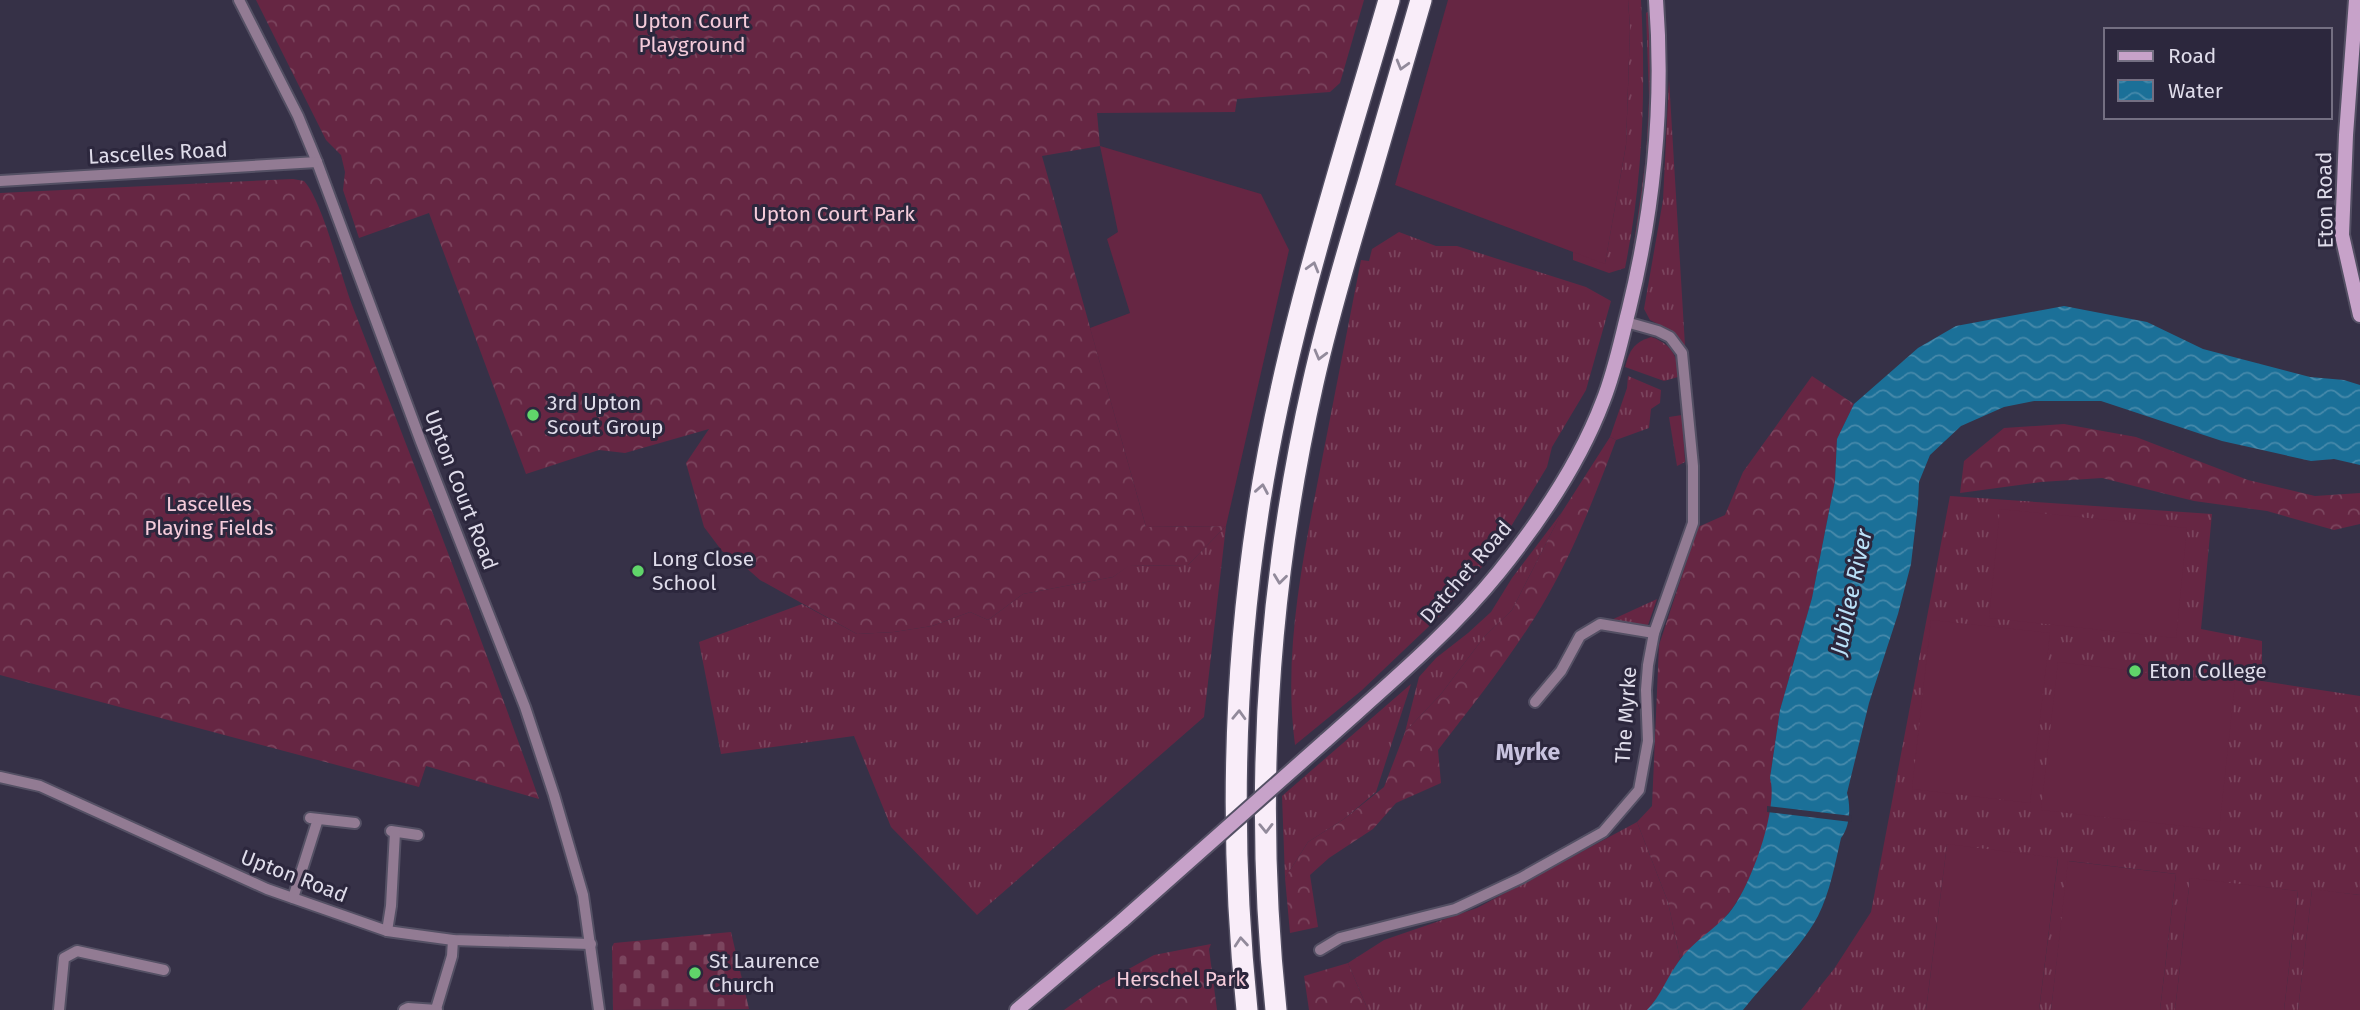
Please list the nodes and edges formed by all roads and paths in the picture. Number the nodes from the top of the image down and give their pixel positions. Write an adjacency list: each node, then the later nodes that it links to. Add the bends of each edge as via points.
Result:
1 (239, 0): 6 (street, Upton Court Road)
2 (1389, 0): 26 (highway, one-way to 2, via 1238,909 1237,769 1242,648 1258,514 1304,297)
3 (1421, 0): 27 (highway, one-way to 27, via 1313,382 1286,534 1265,781)
4 (1656, 0): 9 (main road, Datchet Road, via 1655,169)
5 (2356, 0): 8 (main road, Eton Road, via 2342,235)
6 (317, 162): 7 (street, Lascelles Road); 18 (street, Upton Court Road, via 525,707 566,833)
7 (0, 181)
8 (2360, 315)
9 (1626, 323): 10 (street, The Myrke, via 1670,337 1682,353 1686,379 1693,523); 25 (main road, Datchet Road, bridge, via 1592,426 1563,480 1518,547 1453,624)
10 (1654, 633): 11 (street, via 1600,624 1580,636 1561,671); 19 (street, The Myrke, via 1646,690 1648,741 1639,790 1603,832 1455,909 1340,938)
11 (1535, 702)
12 (0, 777): 15 (street, Upton Road, via 40,786)
13 (355, 823): 15 (street, via 314,818)
14 (418, 835): 16 (street, via 391,831)
15 (293, 898): 16 (street, Upton Road)
16 (387, 931): 17 (street, Upton Road)
17 (453, 940): 18 (street, Upton Road); 23 (street, via 453,956)
18 (591, 944): 24 (street, Upton Court Road)
19 (1320, 950)
20 (164, 970): 21 (street, via 77,951 64,958)
21 (59, 1010)
22 (404, 1010): 23 (street)
23 (437, 1010)
24 (599, 1010)
25 (1017, 1010)
26 (1247, 1010)
27 (1276, 1010)

